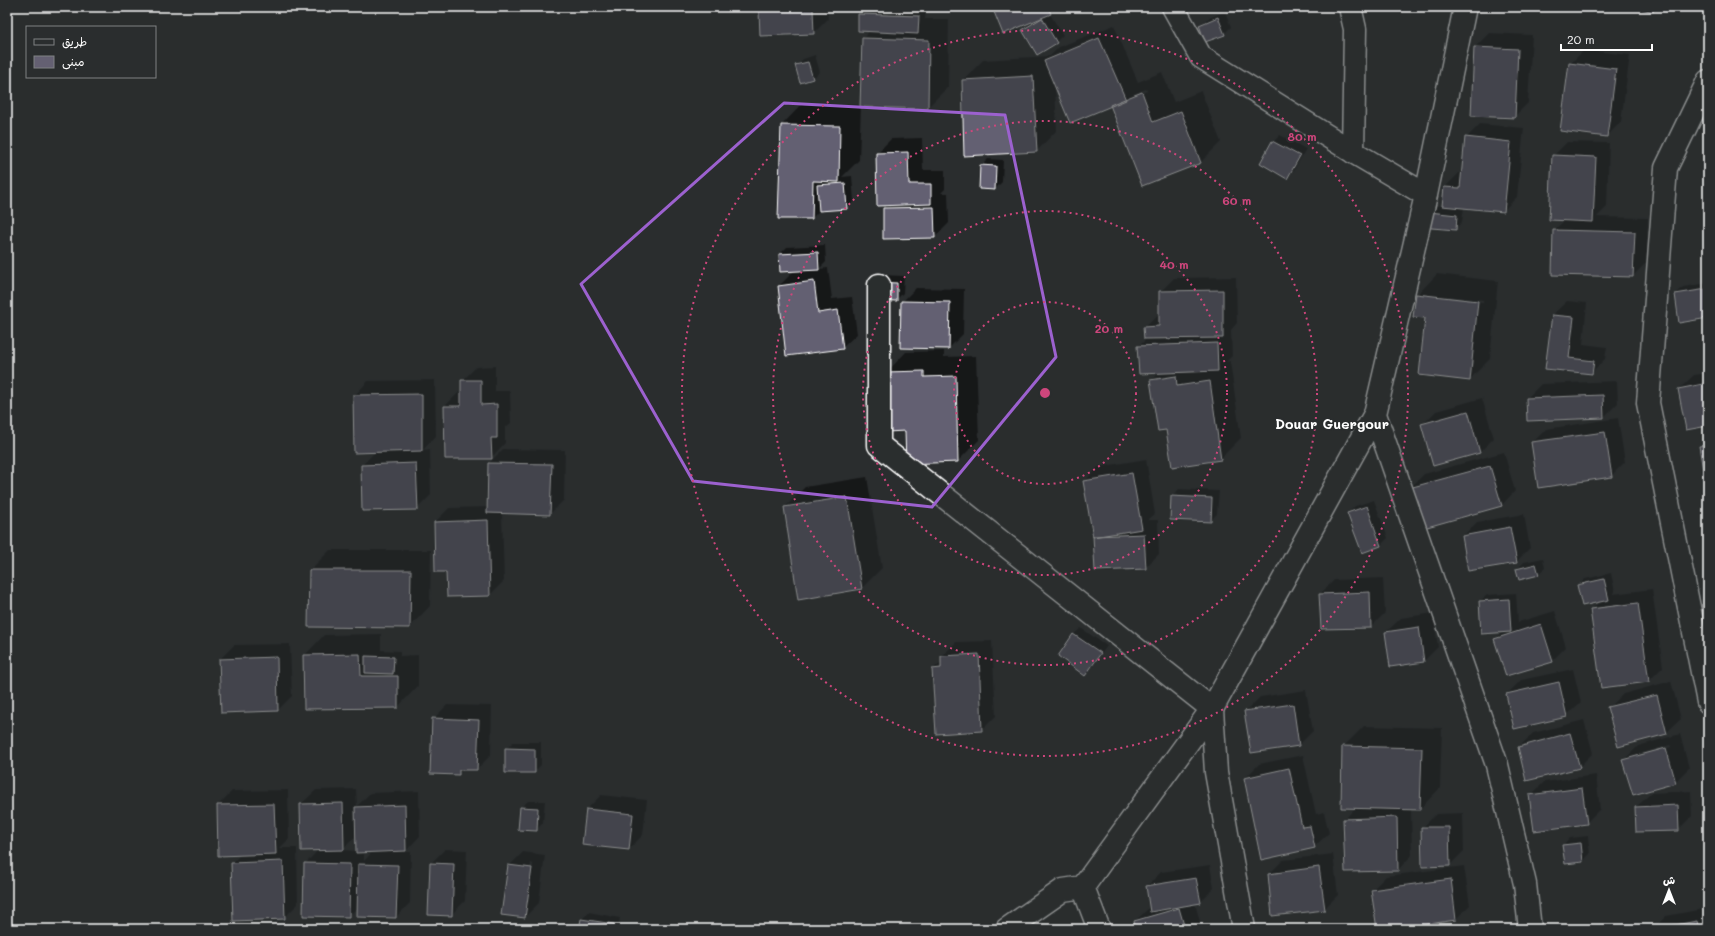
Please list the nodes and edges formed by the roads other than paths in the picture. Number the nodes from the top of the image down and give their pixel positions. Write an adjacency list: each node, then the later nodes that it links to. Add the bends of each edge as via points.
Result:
1 (1173, 7): 5 (street, via 1201,57)
2 (1350, 7): 5 (street, via 1355,30)
3 (1465, 7): 6 (street)
4 (1708, 81): 9 (street, via 1666,168 1648,403)
5 (1353, 152): 6 (street)
6 (1426, 195): 8 (street)
7 (879, 285): 10 (street, via 879,445)
8 (1375, 414): 10 (street); 15 (street, via 1497,765 1525,884)
9 (1708, 702)
10 (1212, 709): 11 (street); 14 (street, via 1216,772)
11 (1083, 887): 12 (street, via 1063,890); 13 (street)
12 (1007, 929)
13 (1099, 929)
14 (1244, 929)
15 (1530, 929)

